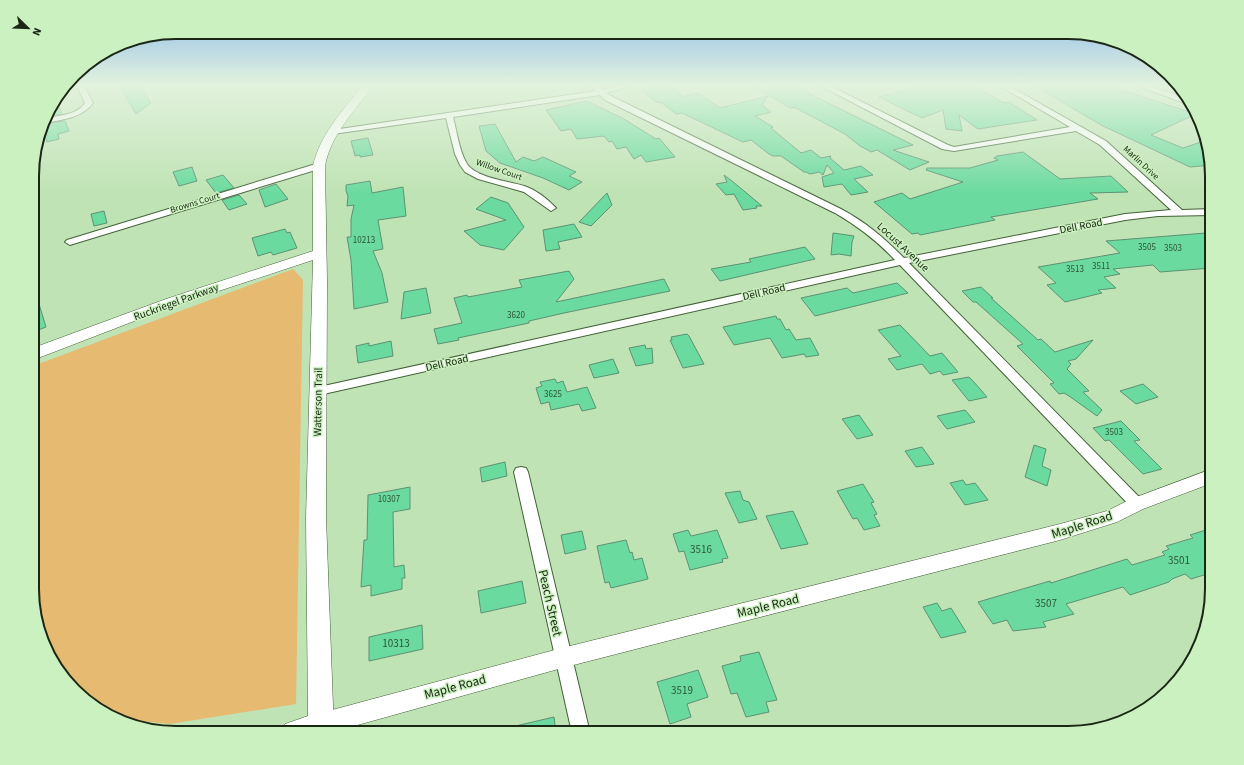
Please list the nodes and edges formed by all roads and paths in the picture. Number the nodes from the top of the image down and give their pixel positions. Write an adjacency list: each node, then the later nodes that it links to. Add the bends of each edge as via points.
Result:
1 (341, 122): 8 (main road, Watterson Trail)
2 (403, 122): 8 (street)
3 (451, 122): 10 (street, Willow Court, via 461,158 469,170 535,194)
4 (662, 122): 15 (street, Locust Avenue, via 861,224)
5 (895, 122): 7 (street, via 948,148 959,149)
6 (1068, 122): 7 (street, Marlin Drive)
7 (1079, 128): 11 (street, Marlin Drive, via 1112,149)
8 (333, 132): 9 (main road, Watterson Trail, via 323,150)
9 (319, 166): 13 (street, Browns Court); 14 (main road, Watterson Trail)
10 (551, 208)
11 (1178, 212): 12 (street, Dell Road); 15 (street, Dell Road, via 1125,217)
12 (1205, 212)
13 (70, 242)
14 (320, 252): 16 (main road, Ruckriegel Parkway, via 171,302); 17 (main road, Watterson Trail)
15 (904, 262): 17 (street, Dell Road); 20 (street, Locust Avenue)
16 (39, 352)
17 (319, 391): 22 (main road, Watterson Trail, via 316,518)
18 (521, 472): 21 (street, Peach Street)
19 (1205, 479): 20 (street, Maple Road)
20 (1137, 504): 21 (street, Maple Road, via 1110,517 1060,532)
21 (562, 658): 23 (street, Maple Road); 24 (street, Peach Street)
22 (321, 726)
23 (328, 726)
24 (579, 726)

